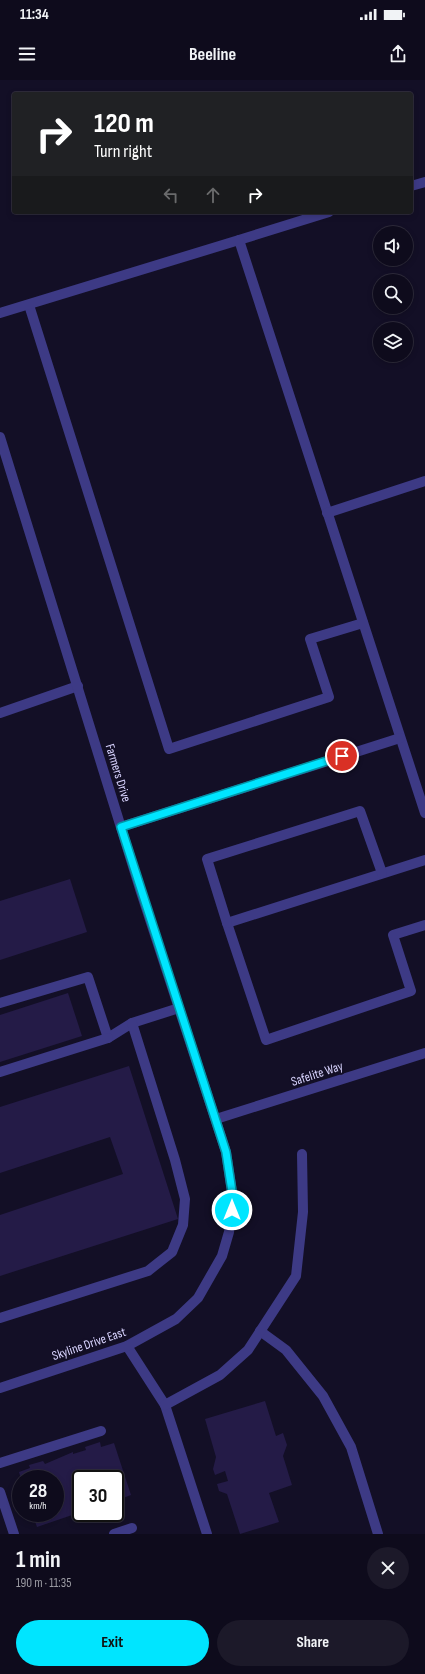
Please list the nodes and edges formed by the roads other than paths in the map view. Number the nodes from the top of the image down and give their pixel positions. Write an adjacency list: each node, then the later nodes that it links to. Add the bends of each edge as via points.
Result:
1 (425, 182): 2 (street)
2 (413, 185)
3 (323, 214): 4 (street)
4 (239, 240): 5 (street); 9 (street)
5 (29, 305): 6 (street); 10 (street, via 169,749 329,697 310,639)
6 (0, 313)
7 (0, 437): 11 (street, Farmers Drive)
8 (425, 482): 9 (street)
9 (328, 513): 10 (street)
10 (363, 623): 13 (street)
11 (78, 686): 12 (street); 15 (street, Farmers Drive)
12 (0, 713)
13 (400, 738): 14 (street); 15 (street)
14 (425, 813)
15 (121, 827): 21 (street, Farmers Drive)
16 (425, 860): 17 (street)
17 (382, 873): 18 (street); 18 (street, via 360,811 207,859)
18 (227, 923): 19 (street, via 266,1040 410,991 393,935)
19 (425, 925)
20 (0, 1003): 23 (street, via 88,977)
21 (179, 1008): 22 (street); 26 (street, Farmers Drive)
22 (132, 1023): 23 (street); 29 (street, via 185,1199 183,1225 172,1252 148,1271)
23 (108, 1038): 25 (street)
24 (425, 1053): 26 (street, Safelite Way)
25 (0, 1072)
26 (216, 1119): 28 (street, Farmers Drive, via 226,1152 233,1198 229,1232 222,1256)
27 (302, 1154): 30 (street, via 303,1212 296,1276)
28 (211, 1276): 31 (street, Skyline Drive East, via 198,1298 176,1319)
29 (0, 1318)
30 (260, 1331): 33 (street, via 248,1350 220,1375); 41 (street, via 286,1350 323,1396 351,1447)
31 (127, 1346): 32 (street, Skyline Drive East); 33 (street)
32 (0, 1388)
33 (165, 1405): 40 (street)
34 (101, 1431): 35 (street)
35 (0, 1463)
36 (0, 1492): 38 (street)
37 (132, 1528): 39 (street)
38 (14, 1534)
39 (114, 1534)
40 (207, 1534)
41 (378, 1534)

